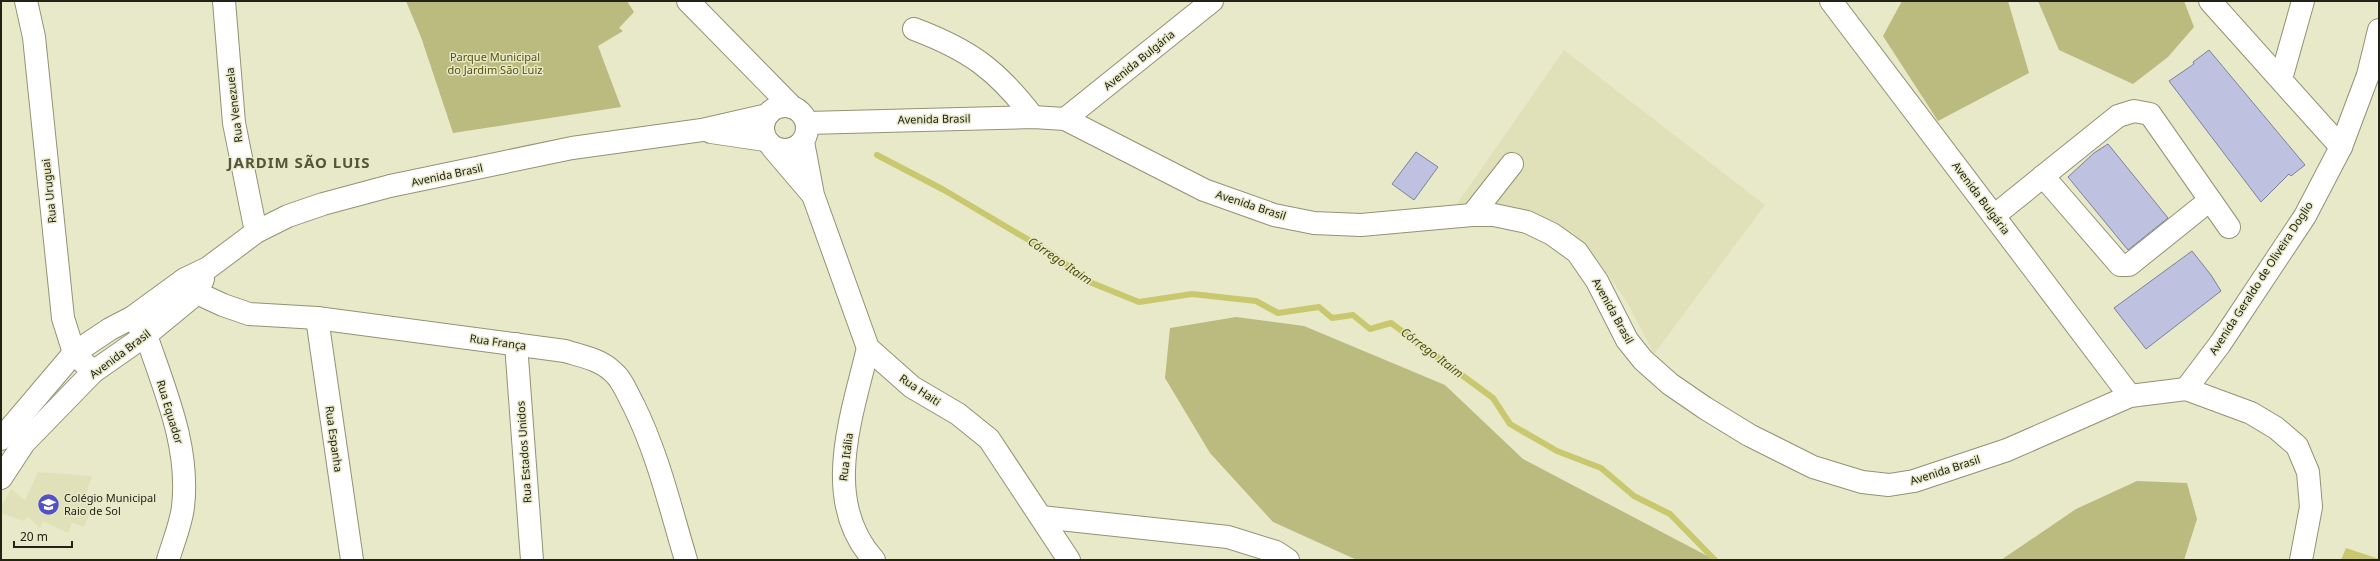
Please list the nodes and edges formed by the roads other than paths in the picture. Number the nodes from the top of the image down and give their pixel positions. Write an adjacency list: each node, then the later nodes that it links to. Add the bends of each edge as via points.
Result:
1 (26, 1): 33 (street, Rua Uruguai, via 34,38 63,318)
2 (224, 1): 26 (street, Rua Venezuela, via 234,123)
3 (688, 1): 11 (street)
4 (1212, 1): 14 (street, Avenida Bulgária)
5 (1831, 1): 24 (street, Avenida Bulgária)
6 (2210, 1): 10 (street)
7 (2303, 1): 10 (street)
8 (914, 29): 13 (street, via 940,39 985,64 1014,92)
9 (2379, 30): 18 (street, Avenida Geraldo de Oliveira Doglio, via 2368,75)
10 (2281, 79): 18 (street)
11 (792, 107): 12 (street, via 782,106); 16 (street, via 803,114)
12 (767, 115): 15 (street, Avenida Brasil); 17 (street, via 762,129)
13 (1033, 117): 14 (street, Avenida Brasil); 16 (street, Avenida Brasil)
14 (1065, 119): 23 (street, Avenida Brasil, via 1204,190 1274,215 1314,223 1361,225)
15 (702, 130): 17 (street, Avenida Brasil); 26 (street, Avenida Brasil, via 572,148 390,186 322,204 288,216)
16 (805, 132): 17 (street, via 794,149 783,151); 21 (street, Rua Haiti)
17 (768, 144): 21 (street, Rua Haiti)
18 (2341, 146): 35 (street, Avenida Geraldo de Oliveira Doglio, via 2305,216 2220,344)
19 (1512, 164): 23 (street)
20 (2043, 176): 22 (street, via 2120,265 2129,265); 22 (street, via 2118,116 2134,111 2150,114); 24 (street)
21 (813, 194): 32 (street, Rua Haiti)
22 (2210, 200): 25 (street)
23 (1472, 215): 36 (street, Avenida Brasil, via 1494,215 1527,222 1552,234 1577,252 1597,281 1627,340 1643,360 1670,384 1749,435 1812,467 1862,482 1889,485 1914,481 2007,450)
24 (1995, 215): 36 (street, Avenida Bulgária)
25 (2229, 227)
26 (256, 232): 27 (street, Avenida Brasil, via 208,268)
27 (191, 286): 28 (street, Avenida Brasil); 29 (street, Rua França, via 222,305 249,314); 30 (street, Avenida Brasil)
28 (133, 317): 30 (street, Rua Equador); 33 (street, Avenida Brasil)
29 (317, 318): 31 (street, Rua França); 41 (street, Rua Espanha)
30 (146, 335): 34 (street, Avenida Brasil); 40 (street, Rua Equador, via 179,433 185,474 183,508)
31 (516, 344): 42 (street, Rua Estados Unidos); 43 (street, Rua França, via 565,351 598,361 613,371 643,424 657,459)
32 (868, 348): 39 (street, Rua Haiti, via 912,386 964,418 989,439); 44 (street, Rua Itália, via 844,457 843,489 847,513 862,546)
33 (74, 353): 34 (street, Rua Uruguai); 37 (street, Avenida Brasil)
34 (93, 372): 38 (street, Avenida Brasil, via 24,443)
35 (2186, 389): 36 (street, Avenida Brasil); 47 (street, Avenida Brasil, via 2251,413 2276,428 2297,446 2308,472 2311,507)
36 (2130, 396)
37 (1, 439)
38 (1, 478)
39 (1041, 517): 45 (street, Rua Haiti); 46 (street, via 1228,537 1276,552)
40 (168, 560)
41 (352, 560)
42 (532, 560)
43 (686, 560)
44 (874, 560)
45 (1069, 560)
46 (1288, 560)
47 (2301, 560)

